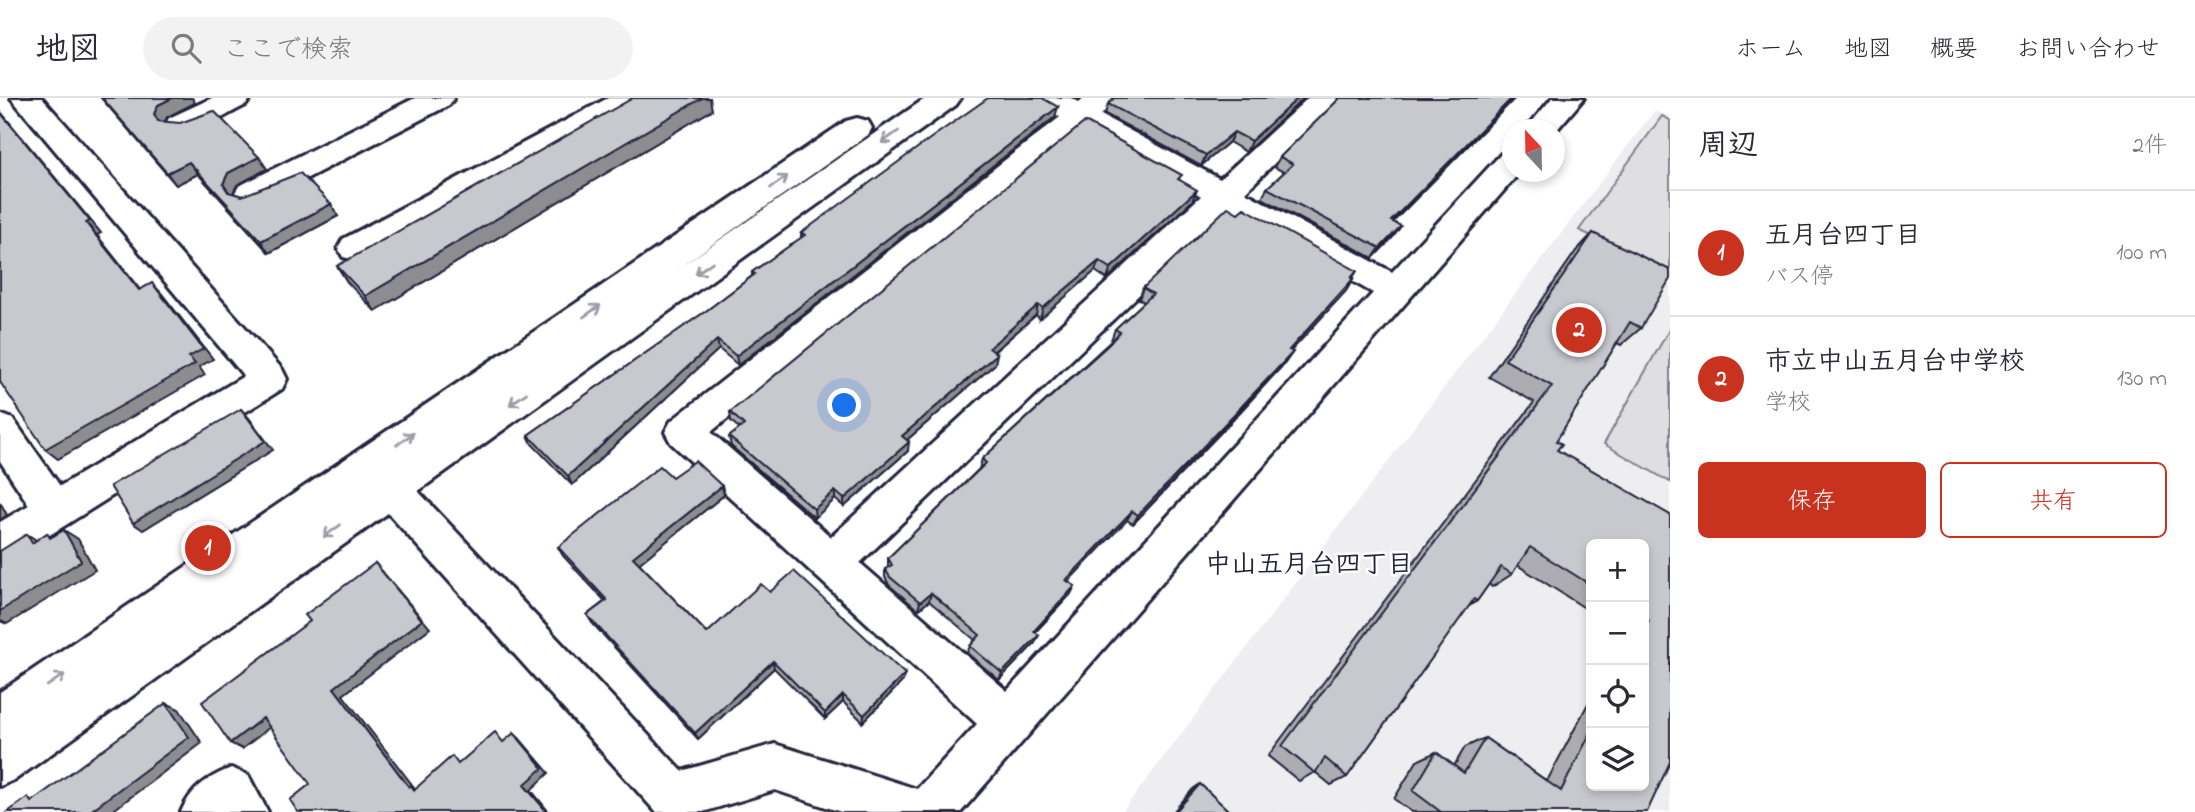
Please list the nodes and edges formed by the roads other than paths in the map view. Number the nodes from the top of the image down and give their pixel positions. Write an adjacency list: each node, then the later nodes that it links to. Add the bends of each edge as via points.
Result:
1 (26, 98): 20 (street, via 269,379)
2 (236, 98): 12 (street)
3 (439, 98): 14 (street)
4 (631, 98): 16 (street)
5 (901, 98): 19 (street, one-way to 5)
6 (946, 98): 19 (street, one-way to 19)
7 (1048, 98): 10 (street)
8 (1326, 98): 15 (street)
9 (1569, 98): 11 (street)
10 (1092, 107): 15 (street); 22 (street, via 684,432)
11 (1550, 119)
12 (180, 125)
13 (1502, 173): 17 (street)
14 (250, 194)
15 (1222, 194): 17 (street); 22 (street)
16 (355, 248)
17 (1396, 290): 24 (street)
18 (0, 430): 20 (street)
19 (380, 476): 23 (street, one-way to 19); 25 (street, one-way to 25); 26 (street)
20 (55, 511): 21 (street)
21 (0, 544)
22 (831, 564): 24 (street)
23 (0, 719)
24 (1009, 723): 30 (street)
25 (0, 763)
26 (672, 804): 29 (street, via 775,767)
27 (205, 812): 28 (street, via 231,792)
28 (244, 812)
29 (914, 812)
30 (929, 812)

